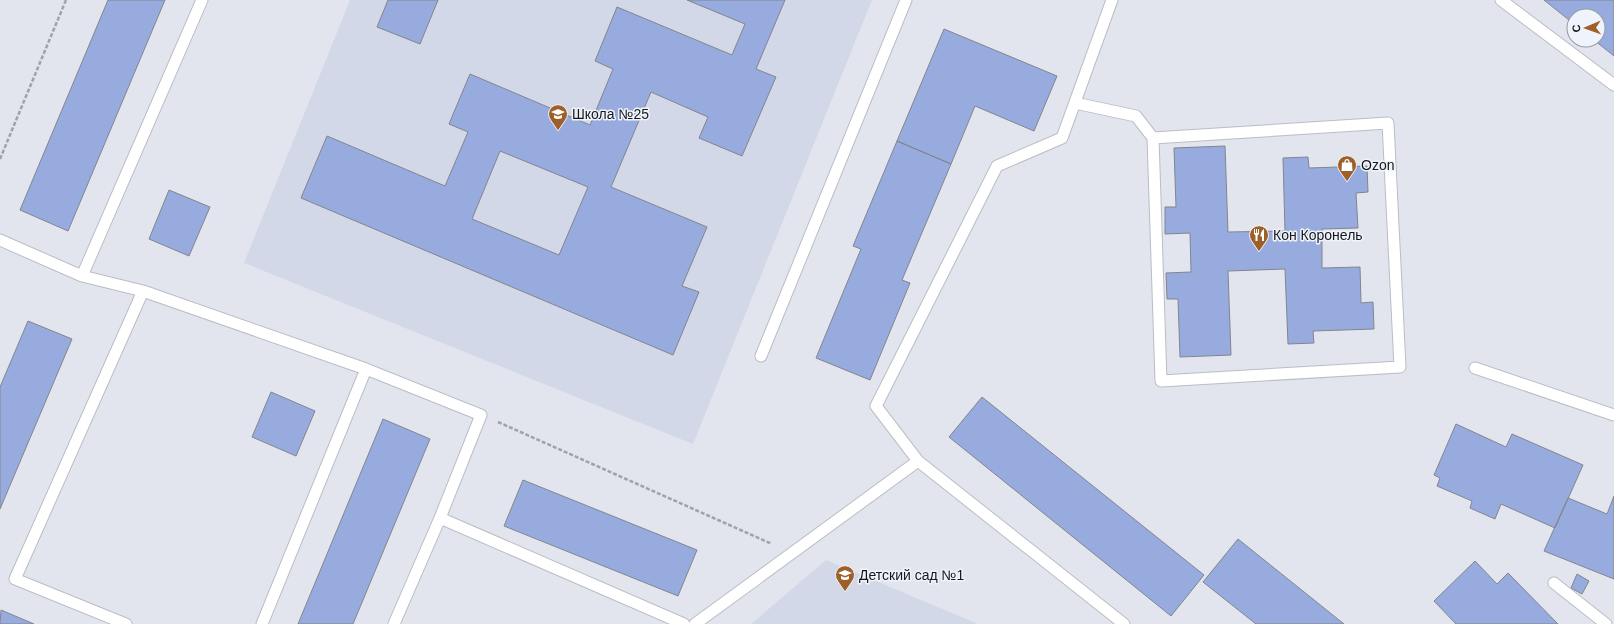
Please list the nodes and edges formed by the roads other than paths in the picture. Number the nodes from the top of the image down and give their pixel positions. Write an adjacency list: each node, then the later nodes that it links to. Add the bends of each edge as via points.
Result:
1 (202, 0): 9 (lane)
2 (906, 0): 11 (lane)
3 (1112, 0): 6 (lane)
4 (1501, 0): 5 (lane)
5 (1614, 85)
6 (1075, 103): 7 (lane, via 1136,116); 15 (lane, via 1062,138 997,166 876,406)
7 (1153, 138): 7 (lane, via 1162,381 1400,368 1388,123)
8 (0, 240): 9 (lane)
9 (82, 276): 10 (lane)
10 (143, 291): 13 (lane); 18 (lane, via 16,579)
11 (761, 356)
12 (1475, 368): 14 (lane)
13 (366, 369): 16 (lane, via 481,415); 19 (lane)
14 (1614, 415)
15 (918, 462): 22 (lane); 23 (lane)
16 (440, 518): 20 (lane); 21 (lane)
17 (1554, 583): 24 (lane)
18 (126, 624)
19 (262, 624)
20 (394, 624)
21 (684, 624)
22 (695, 624)
23 (1124, 624)
24 (1606, 624)

